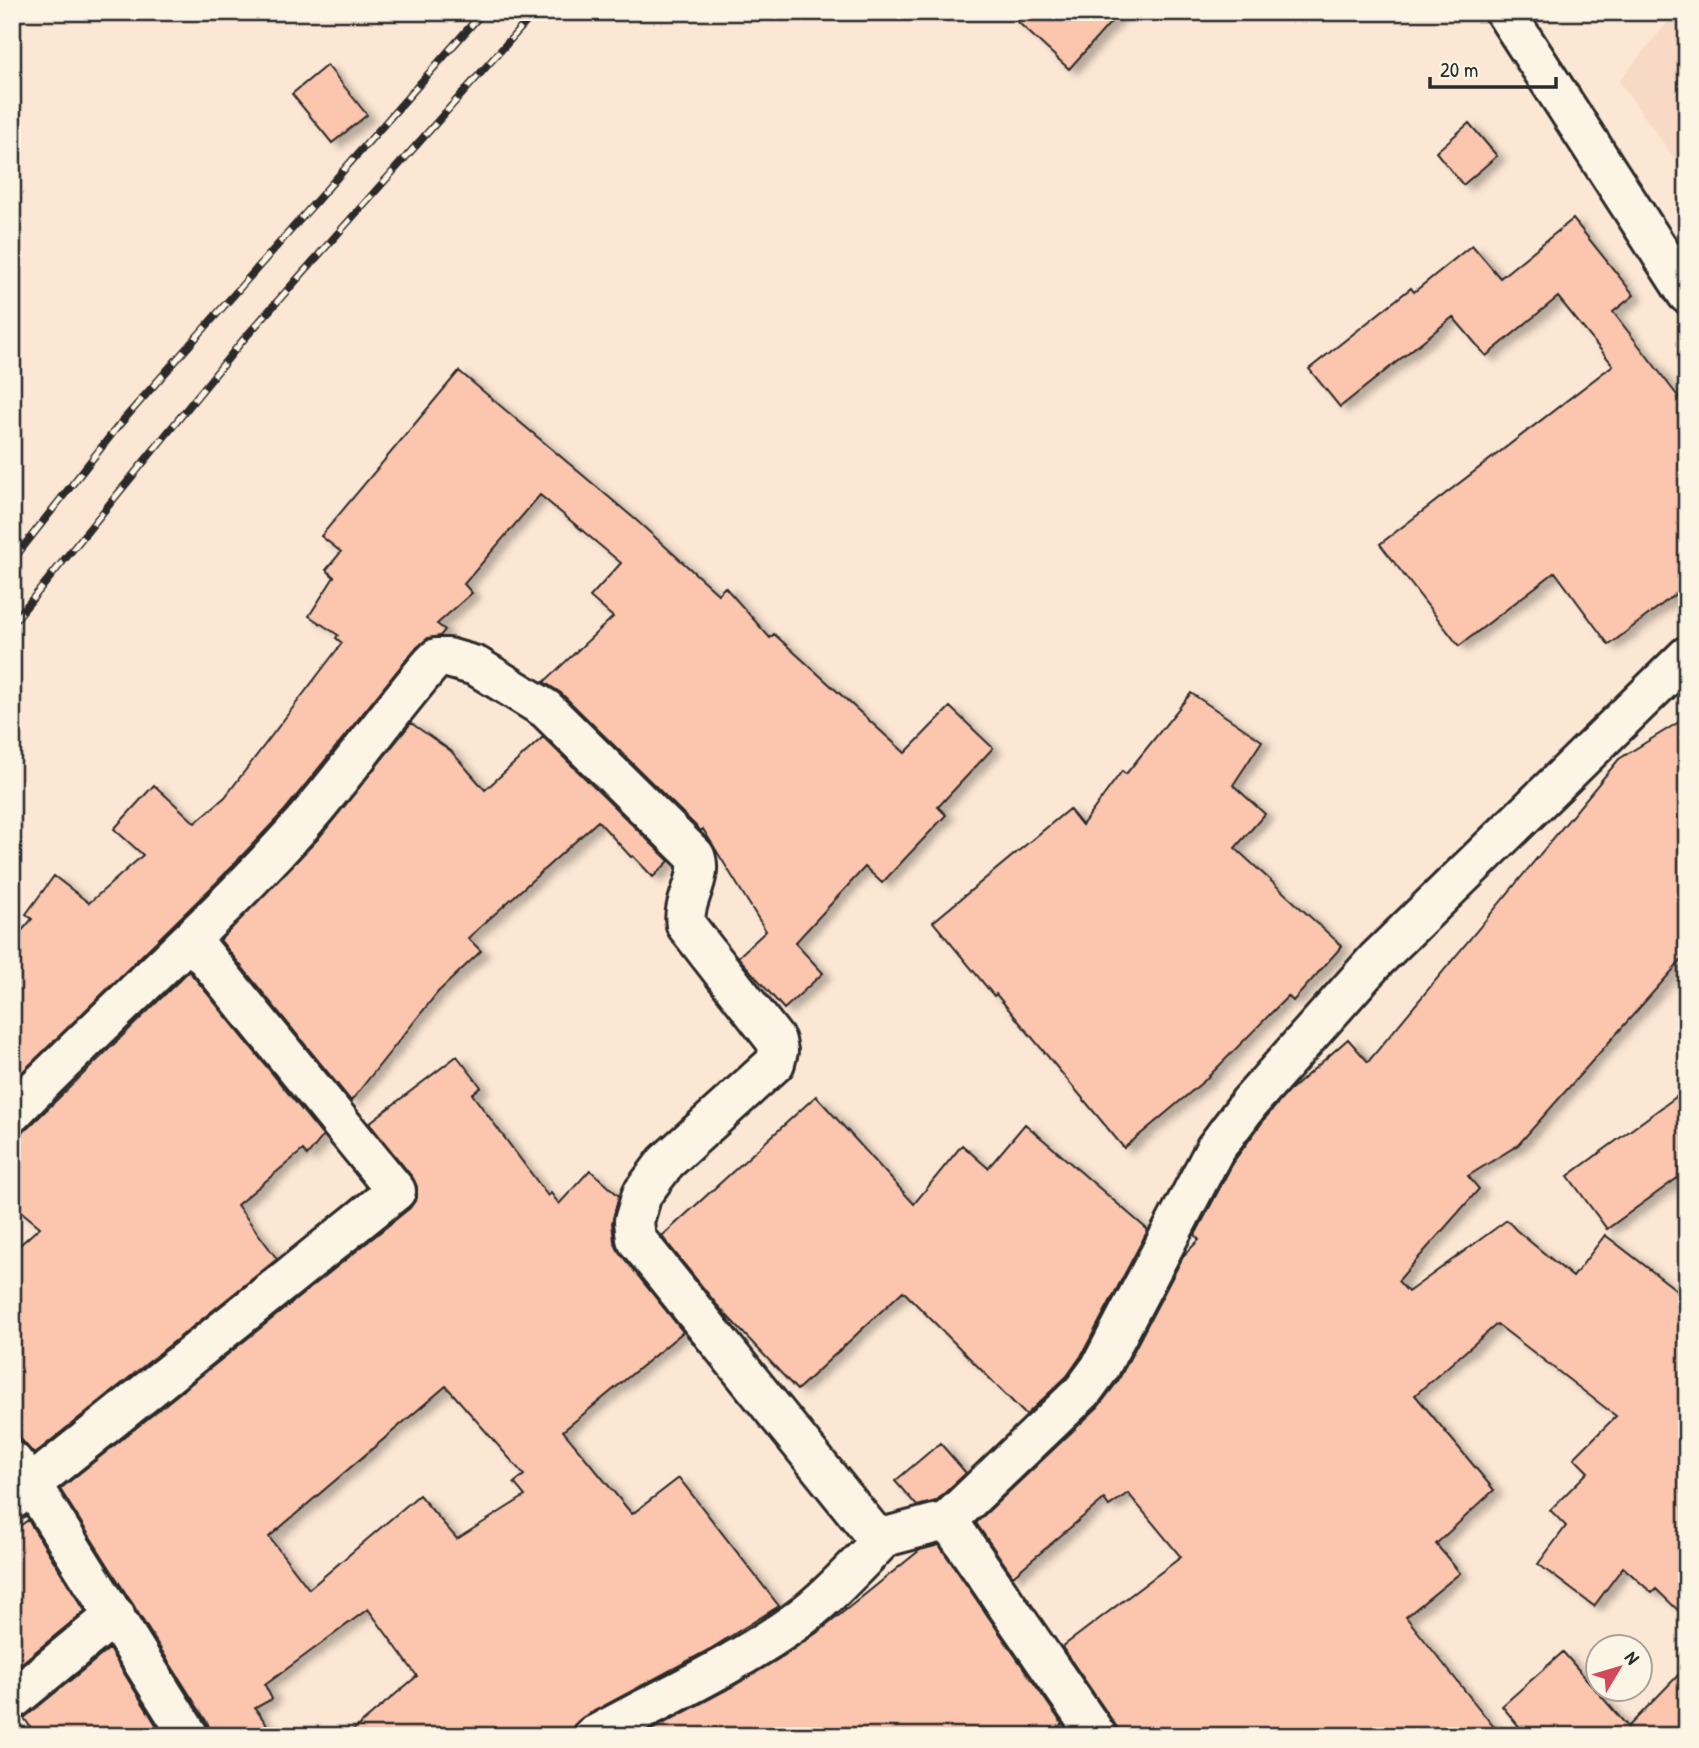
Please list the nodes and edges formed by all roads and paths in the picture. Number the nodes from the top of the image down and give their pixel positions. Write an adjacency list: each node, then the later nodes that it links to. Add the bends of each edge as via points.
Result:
1 (1505, 12): 2 (street)
2 (1687, 294)
3 (1687, 656): 7 (street, via 1377,960 1251,1102 1215,1149 1100,1368 1083,1391)
4 (191, 939): 5 (street); 6 (street, via 396,1192); 8 (street, via 302,824 437,658 476,666 546,709 695,856 697,871 686,925 776,1041 778,1051 775,1063 666,1162 642,1194 634,1221 636,1239 860,1518)
5 (12, 1113)
6 (19, 1482): 9 (street)
7 (946, 1522): 8 (street); 13 (street)
8 (885, 1538): 12 (street, via 825,1597 756,1648)
9 (115, 1615): 10 (street); 11 (street)
10 (12, 1700)
11 (189, 1736)
12 (593, 1736)
13 (1097, 1736)

